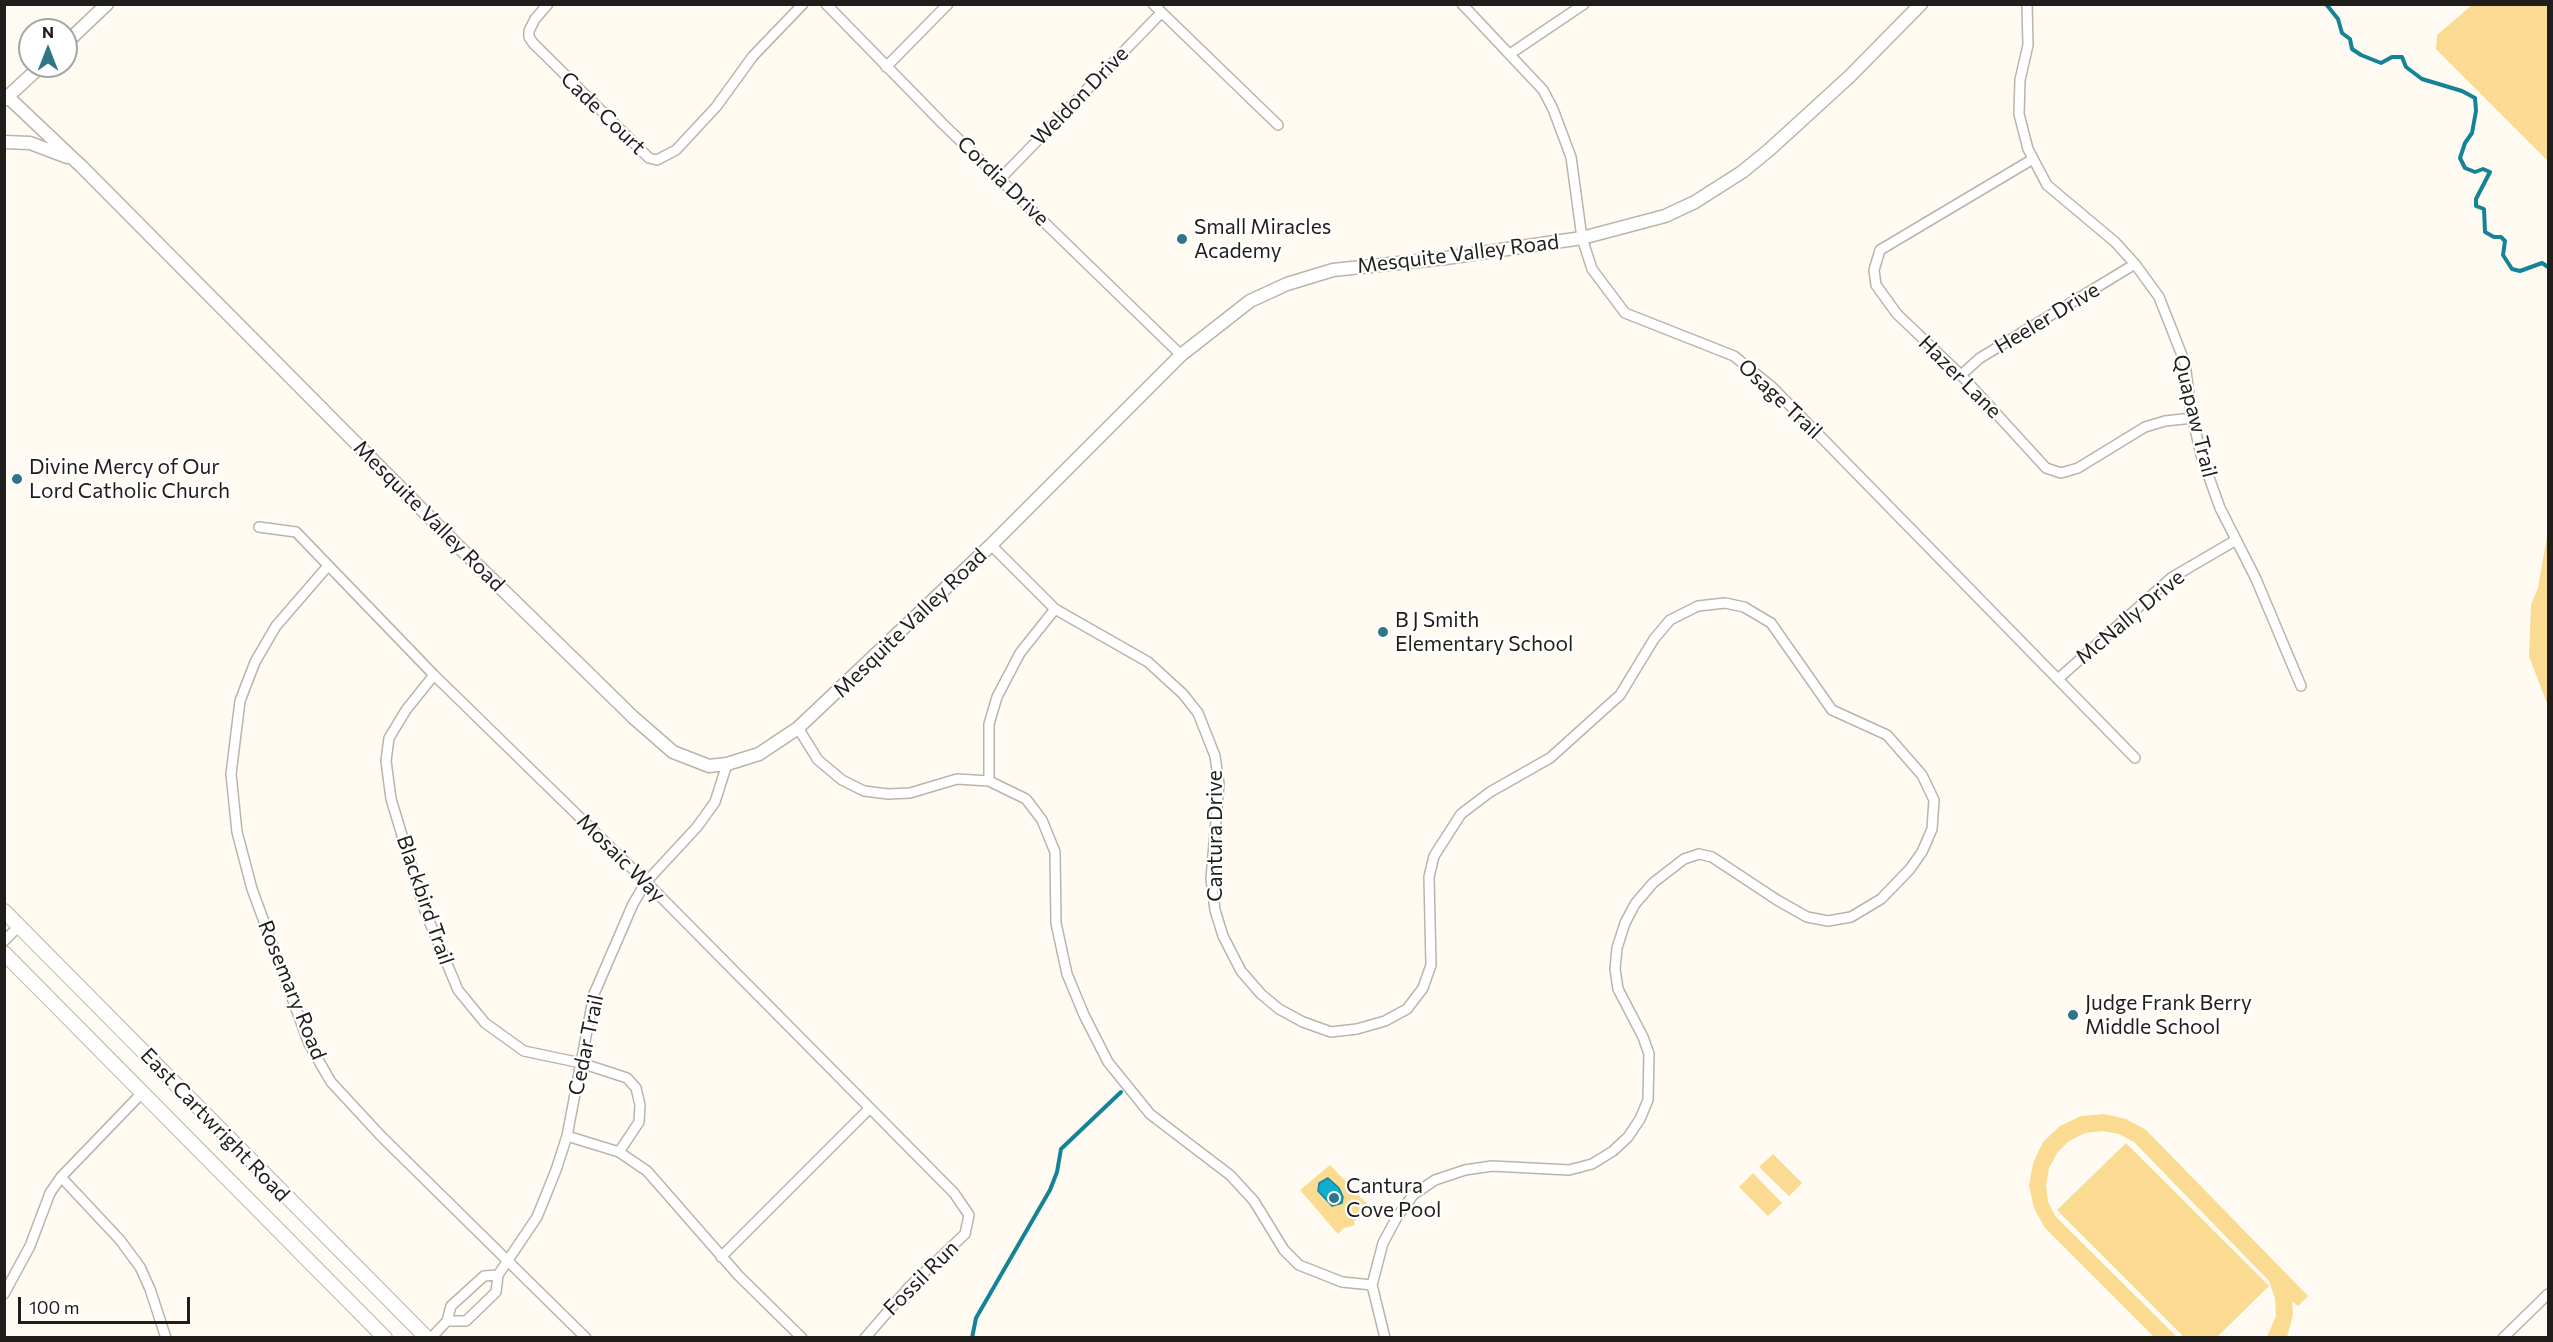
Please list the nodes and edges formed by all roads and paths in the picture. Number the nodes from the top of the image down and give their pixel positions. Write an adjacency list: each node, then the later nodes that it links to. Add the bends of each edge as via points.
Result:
1 (107, 4): 12 (street)
2 (548, 4): 3 (street, Cade Court, via 529,30 533,43 649,158 657,160 676,150 716,107 753,56)
3 (803, 4)
4 (826, 4): 14 (street, Cordia Drive)
5 (948, 4): 14 (street)
6 (1153, 4): 11 (street)
7 (1462, 4): 13 (street, Osage Trail)
8 (1584, 4): 13 (street)
9 (1921, 4): 22 (street, Mesquite Valley Road, via 1849,77 1742,172 1665,216)
10 (2027, 4): 19 (street, Quapaw Trail, via 2028,45 2020,80 2019,114)
11 (1161, 13): 17 (street); 21 (street, Weldon Drive)
12 (78, 32)
13 (1510, 54): 22 (street, Osage Trail, via 1543,90 1563,132 1576,182)
14 (886, 67): 21 (street, Cordia Drive)
15 (27, 78): 16 (street)
16 (6, 97): 20 (street, Mesquite Valley Road)
17 (1278, 125)
18 (4, 142): 20 (street, via 30,143)
19 (2033, 159): 23 (street, Quapaw Trail, via 2047,185 2115,242); 25 (street, Hazer Lane, via 1880,250 1874,270 1876,285 1897,314)
20 (77, 163): 37 (street, Mesquite Valley Road, via 634,718 673,752 689,760 709,766)
21 (1000, 179): 24 (street, Cordia Drive)
22 (1582, 238): 24 (street, Mesquite Valley Road, via 1334,270 1287,284 1250,301); 33 (street, Osage Trail, via 1592,270 1625,313 1734,356 1772,387)
23 (2134, 264): 25 (street, Heeler Drive, via 1980,358); 26 (street, Quapaw Trail, via 2159,297 2185,363)
24 (1181, 355): 29 (street, Mesquite Valley Road)
25 (1961, 375): 26 (street, Hazer Lane, via 2046,468 2061,473 2078,468 2145,427)
26 (2193, 418): 28 (street, Quapaw Trail, via 2220,508)
27 (259, 527): 30 (street, Mosaic Way, via 296,532)
28 (2236, 540): 33 (street, McNally Drive, via 2172,578); 34 (street, Quapaw Trail)
29 (992, 545): 31 (street, Cantura Drive); 35 (street, Mesquite Valley Road)
30 (327, 567): 32 (street, Mosaic Way); 52 (street, Rosemary Road, via 276,626 255,662 240,701 231,774 237,832 252,889 309,1044 331,1082)
31 (1055, 609): 38 (street, via 1020,653 997,697 989,724); 54 (street, Cantura Drive, via 1148,662 1183,694 1198,714 1215,756 1219,784 1211,879 1223,936 1241,971 1261,994 1295,1018 1331,1032 1385,1021 1407,1009 1423,988 1431,965 1429,877 1434,856 1461,814 1490,792 1551,758 1620,695 1670,620 1698,606 1725,603 1744,607 1772,623 1832,710 1887,735 1923,775 1934,800 1932,829 1922,852 1881,899 1851,917 1828,921 1807,917 1712,857 1699,854 1684,859 1653,883 1625,922 1617,948 1618,988 1649,1054 1648,1100 1628,1137 1592,1164 1569,1170 1492,1166 1435,1180 1413,1195 1396,1217 1383,1243)
32 (434, 675): 39 (street, Mosaic Way); 44 (street, Blackbird Trail, via 405,710 389,738 386,762 391,799 425,911 458,990 485,1023 524,1051)
33 (2058, 679): 36 (street, Osage Trail)
34 (2301, 686)
35 (798, 728): 37 (street, Mesquite Valley Road, via 759,754); 38 (street, via 818,760 842,780 864,791 910,793 957,779)
36 (2135, 758)
37 (727, 764): 39 (street, Cedar Trail, via 715,802)
38 (989, 781): 54 (street, via 1026,799 1042,820 1055,852 1056,923 1067,974 1108,1062 1150,1114 1230,1175 1299,1265 1342,1282)
39 (646, 882): 44 (street, Cedar Trail, via 594,994); 46 (street, Mosaic Way)
40 (4, 911): 41 (main road, East Cartwright Road)
41 (19, 926): 42 (street); 60 (main road, East Cartwright Road)
42 (4, 941)
43 (4, 953): 45 (main road, East Cartwright Road)
44 (581, 1063): 47 (street, Cedar Trail); 48 (street, Blackbird Trail, via 627,1078 636,1088 639,1122)
45 (141, 1094): 49 (street); 59 (main road, East Cartwright Road)
46 (870, 1108): 50 (street, Mosaic Way, via 954,1193); 51 (street)
47 (567, 1136): 48 (street); 52 (street, Cedar Trail, via 537,1217)
48 (619, 1152): 51 (street, via 647,1171)
49 (61, 1177): 55 (street); 58 (street, via 140,1267)
50 (969, 1215): 63 (street, Fossil Run, via 965,1234 910,1286)
51 (721, 1257): 62 (street)
52 (508, 1261): 53 (street, Cedar Trail); 61 (street, Rosemary Road)
53 (498, 1275): 57 (street, via 484,1276 451,1306); 57 (street, Cedar Trail, via 496,1292 466,1321)
54 (1372, 1285): 64 (street, Cantura Drive)
55 (4, 1294)
56 (2548, 1294): 65 (street)
57 (447, 1321): 60 (street)
58 (166, 1338)
59 (385, 1338)
60 (429, 1338)
61 (586, 1338)
62 (802, 1338)
63 (865, 1338)
64 (1384, 1338)
65 (2503, 1338)

